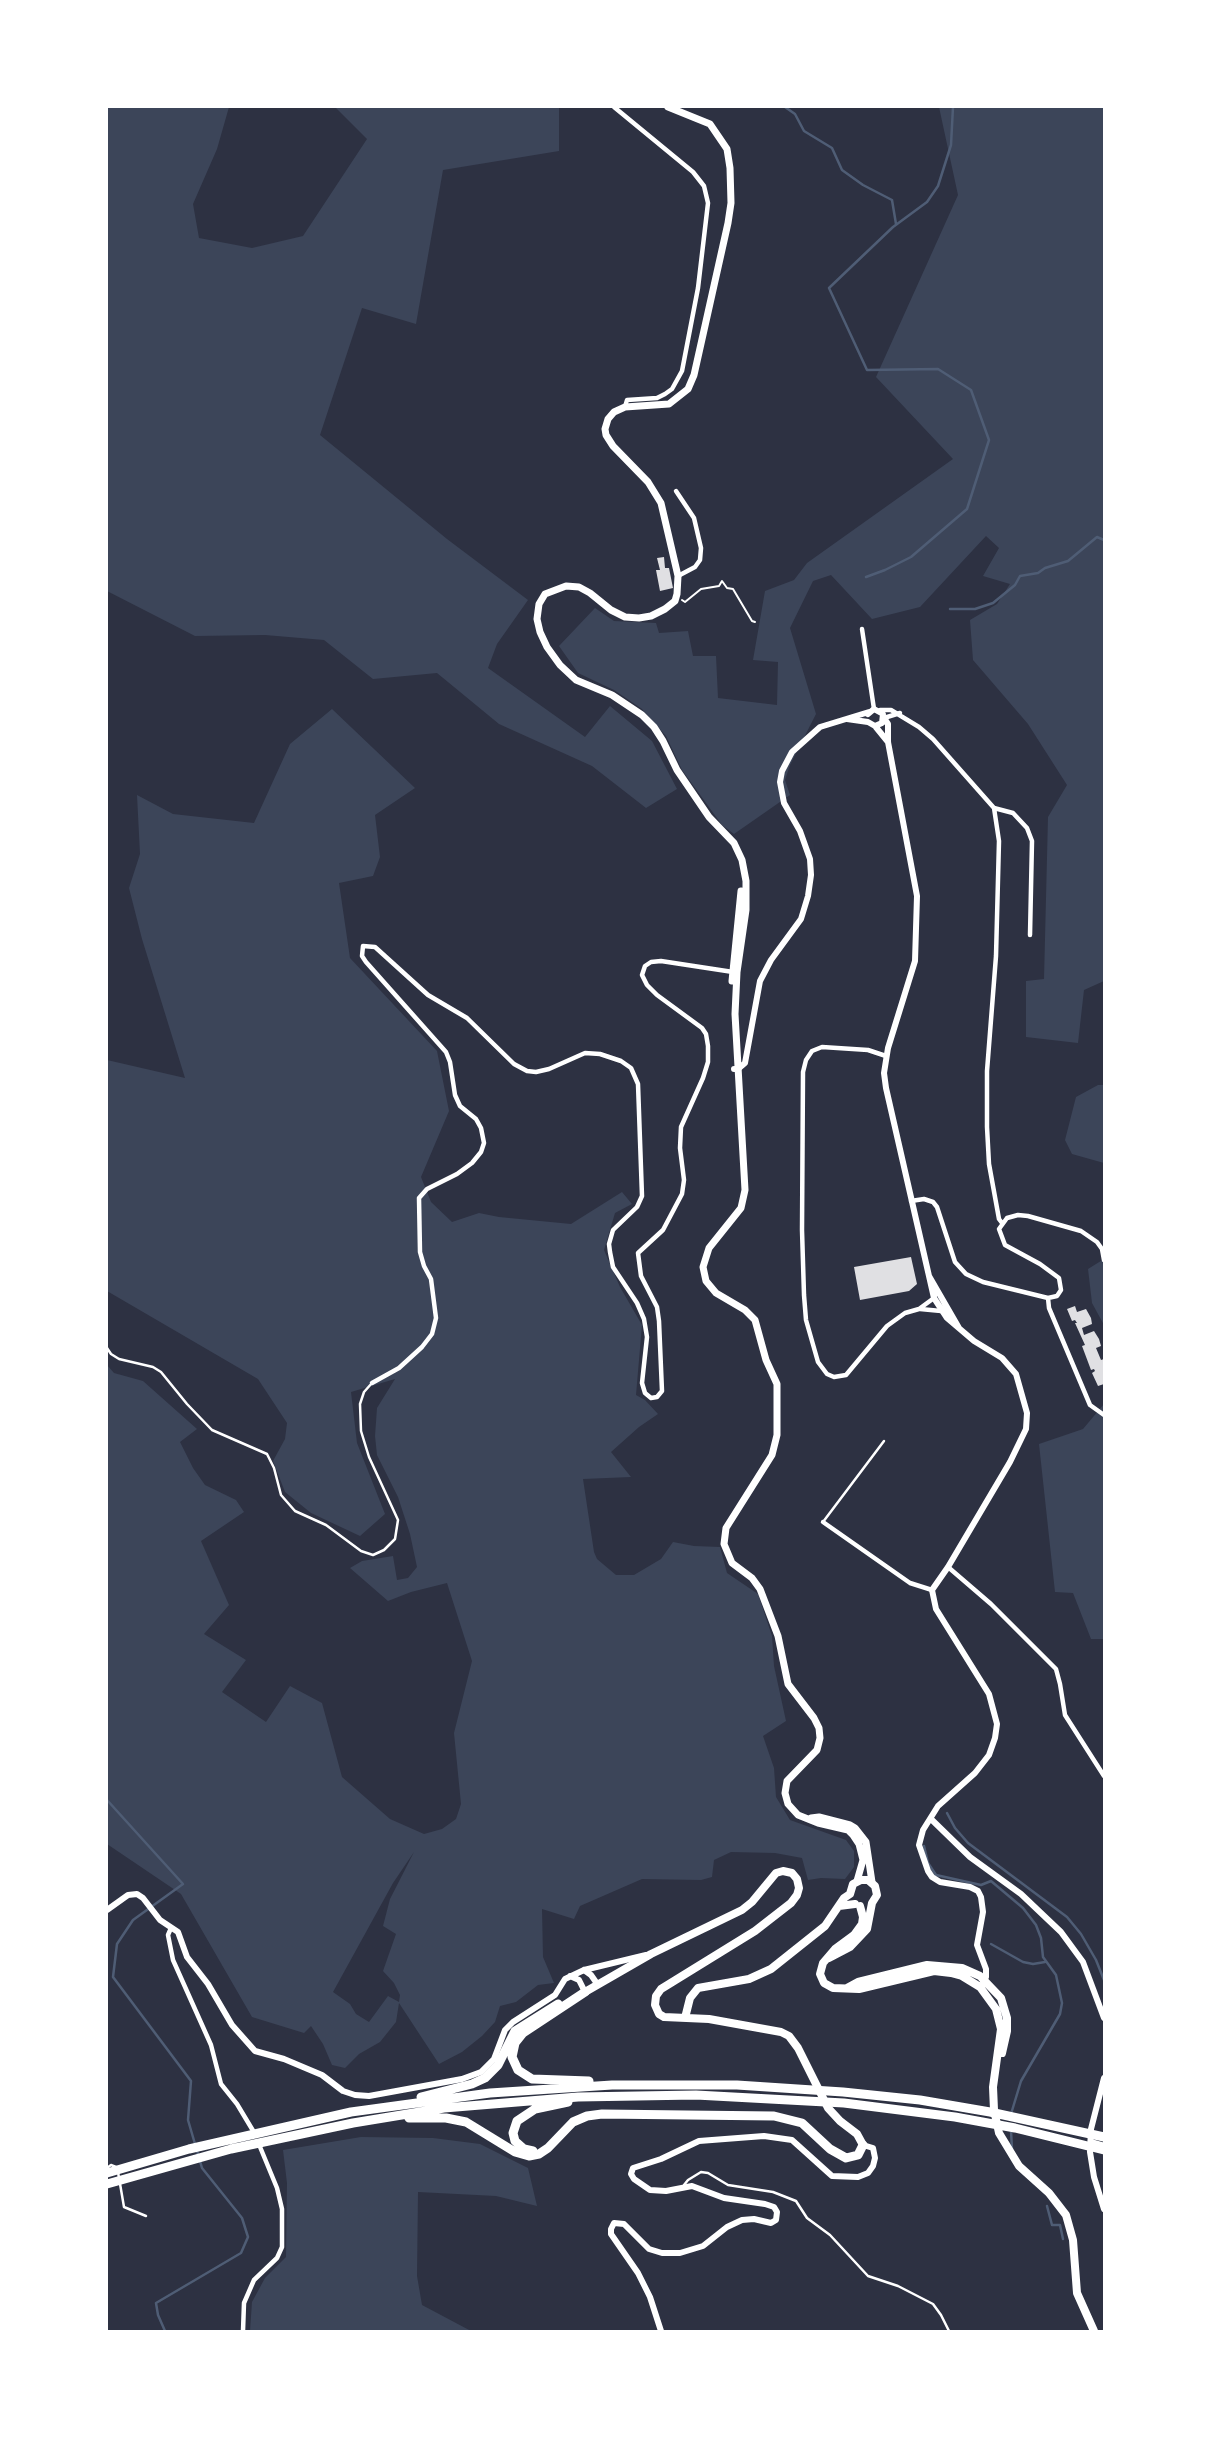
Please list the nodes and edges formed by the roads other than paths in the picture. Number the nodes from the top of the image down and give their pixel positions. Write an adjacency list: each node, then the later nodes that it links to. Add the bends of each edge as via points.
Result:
1 (614, 107): 3 (street, via 693,172 704,186 708,203 682,371 665,394 627,400)
2 (668, 107): 3 (main road, via 710,124 719,134 730,168 730,214 688,389 669,404)
3 (625, 407): 5 (main road, via 608,419 606,435 656,492)
4 (676, 491): 5 (street, via 694,518 701,548 695,567)
5 (678, 576): 15 (main road, via 675,601 651,615 625,617 579,587 566,586 545,594 537,619 559,665 576,680 632,708 653,727 709,817 739,850 746,910)
6 (862, 629): 7 (street)
7 (875, 710): 8 (street); 9 (street); 10 (street); 11 (street, via 867,717)
8 (900, 713): 9 (street); 13 (street, via 933,739)
9 (884, 718): 11 (street, via 882,723); 12 (street)
10 (845, 719): 11 (street); 17 (street, via 820,727 799,743 782,771 785,803 805,844 811,875 802,919 760,981 745,1063)
11 (872, 724): 12 (street)
12 (888, 742): 16 (street, via 917,896 915,961)
13 (994, 808): 14 (street, via 1013,813 1032,841); 19 (street, via 999,841 987,1127 989,1164)
14 (1030, 935)
15 (735, 972): 17 (main road); 29 (street, via 661,961 645,966 642,975 657,995 702,1028 708,1046 708,1062 681,1127 682,1194 663,1230 638,1253 641,1276 659,1321 662,1391 651,1398 642,1383 647,1336 644,1319 610,1252 613,1230 642,1196 638,1084 631,1068 600,1054 585,1053 549,1069 527,1070 514,1064 467,1018 428,995 375,947 363,946 366,962 446,1052 455,1095 476,1119 484,1143 472,1163 419,1198 420,1252 431,1279 436,1318 432,1334 399,1368)
16 (886, 1056): 18 (street, via 886,1088); 25 (street, via 822,1047 812,1051 803,1072 804,1295 818,1362 827,1374 846,1375 887,1325)
17 (736, 1069): 36 (main road, via 745,1190 741,1208 709,1248 703,1274 716,1293 755,1320 777,1384 777,1434 772,1455 729,1523 724,1544 732,1563 760,1588 778,1636 788,1684 819,1727 817,1750 791,1775 785,1788 792,1810)
18 (911, 1201): 21 (street); 24 (street, via 924,1199 937,1207 960,1270 983,1282)
19 (1002, 1223): 20 (street, via 1007,1218 1028,1216 1081,1231 1097,1242); 24 (street, via 999,1229 1005,1245 1059,1278 1061,1290)
20 (1104, 1260)
21 (929, 1276): 22 (street); 23 (street)
22 (936, 1289): 23 (street); 27 (street)
23 (934, 1298): 25 (street); 26 (street)
24 (1048, 1298): 30 (street, via 1090,1405)
25 (919, 1309): 26 (street)
26 (942, 1311): 27 (street)
27 (959, 1328): 33 (street, via 1002,1358 1016,1374 1027,1422 1010,1462)
28 (107, 1348): 29 (lane, via 119,1359 162,1372 212,1430 267,1454 281,1495 295,1511 373,1555 395,1539 398,1520 361,1431 360,1404)
29 (372, 1383)
30 (1104, 1415)
31 (884, 1441): 32 (lane)
32 (823, 1522): 34 (street, via 910,1583)
33 (948, 1567): 34 (street); 35 (street, via 1056,1670 1065,1715)
34 (932, 1590): 37 (street, via 936,1609 989,1695 997,1724 985,1762 937,1806)
35 (1104, 1776)
36 (810, 1819): 38 (main road, via 848,1830 856,1838 863,1860); 39 (main road, via 819,1817 855,1828 866,1842)
37 (931, 1819): 50 (street, via 919,1845 928,1871 940,1882 970,1887 981,1897 983,1912 976,1945 986,1969); 54 (street, via 1061,1932 1083,1962)
38 (857, 1881): 39 (main road); 40 (main road)
39 (872, 1882): 41 (main road, via 877,1895)
40 (850, 1894): 42 (main road); 43 (main road)
41 (872, 1903): 42 (main road); 47 (main road, via 864,1934)
42 (858, 1905): 43 (main road); 47 (main road, via 863,1917 859,1930)
43 (839, 1906): 53 (main road, via 825,1926 764,1974 698,1987)
44 (107, 1910): 45 (street, via 137,1894)
45 (171, 1928): 49 (street, via 178,1932 187,1957 232,2025 255,2051 311,2070 355,2095 435,2084 481,2072 494,2059 505,2030 555,1995); 70 (street, via 173,1961 211,2045 221,2084 251,2124 282,2209 282,2247 254,2280 244,2303)
46 (651, 1954): 48 (street); 51 (main road); 53 (main road, via 742,1910 776,1873 786,1871 797,1879 797,1895 785,1909 658,1992 659,2014)
47 (828, 1959): 50 (main road, via 821,1968 822,1980 833,1988 876,1986 934,1971)
48 (584, 1970): 49 (street); 51 (street)
49 (570, 1976): 52 (street, via 579,1980)
50 (982, 1984): 73 (main road, via 1000,2018 993,2087 999,2133 1019,2166 1066,2215 1077,2293)
51 (597, 1985): 52 (main road)
52 (585, 1992): 56 (highway, via 519,2037 512,2053 516,2068 538,2080); 58 (highway, via 515,2031 498,2065 481,2080)
53 (685, 2018): 62 (main road, via 789,2036 828,2108)
54 (1104, 2018)
55 (1104, 2077): 61 (street)
56 (658, 2084): 58 (highway, via 531,2090); 60 (highway, via 779,2087 933,2102)
57 (602, 2096): 59 (highway, via 486,2104); 63 (highway, via 782,2098 934,2113); 64 (highway, via 540,2108 519,2119 513,2130 517,2144 528,2151)
58 (377, 2107): 65 (highway)
59 (372, 2119): 64 (highway, via 459,2120 519,2154); 66 (highway, via 242,2146)
60 (1104, 2137)
61 (1090, 2140): 63 (street); 68 (street, via 1091,2164)
62 (863, 2145): 64 (highway, via 858,2155 846,2158 802,2123 774,2116 602,2114 573,2122); 67 (street, via 873,2148 875,2158 868,2173 858,2177 832,2176 792,2140 764,2136 699,2140 641,2164 631,2174 650,2190)
63 (1104, 2147)
64 (545, 2150)
65 (107, 2170): 69 (lane, via 111,2165 117,2168 124,2207)
66 (107, 2184)
67 (682, 2188): 71 (street, via 692,2186 724,2198 774,2207 776,2220 742,2220 703,2246 680,2253 649,2249 624,2224 614,2223 611,2234 644,2285); 72 (lane, via 701,2172 728,2185 796,2201 807,2218 830,2235 868,2276 933,2304)
68 (1104, 2209)
69 (146, 2216)
70 (243, 2331)
71 (661, 2331)
72 (948, 2331)
73 (1094, 2331)

